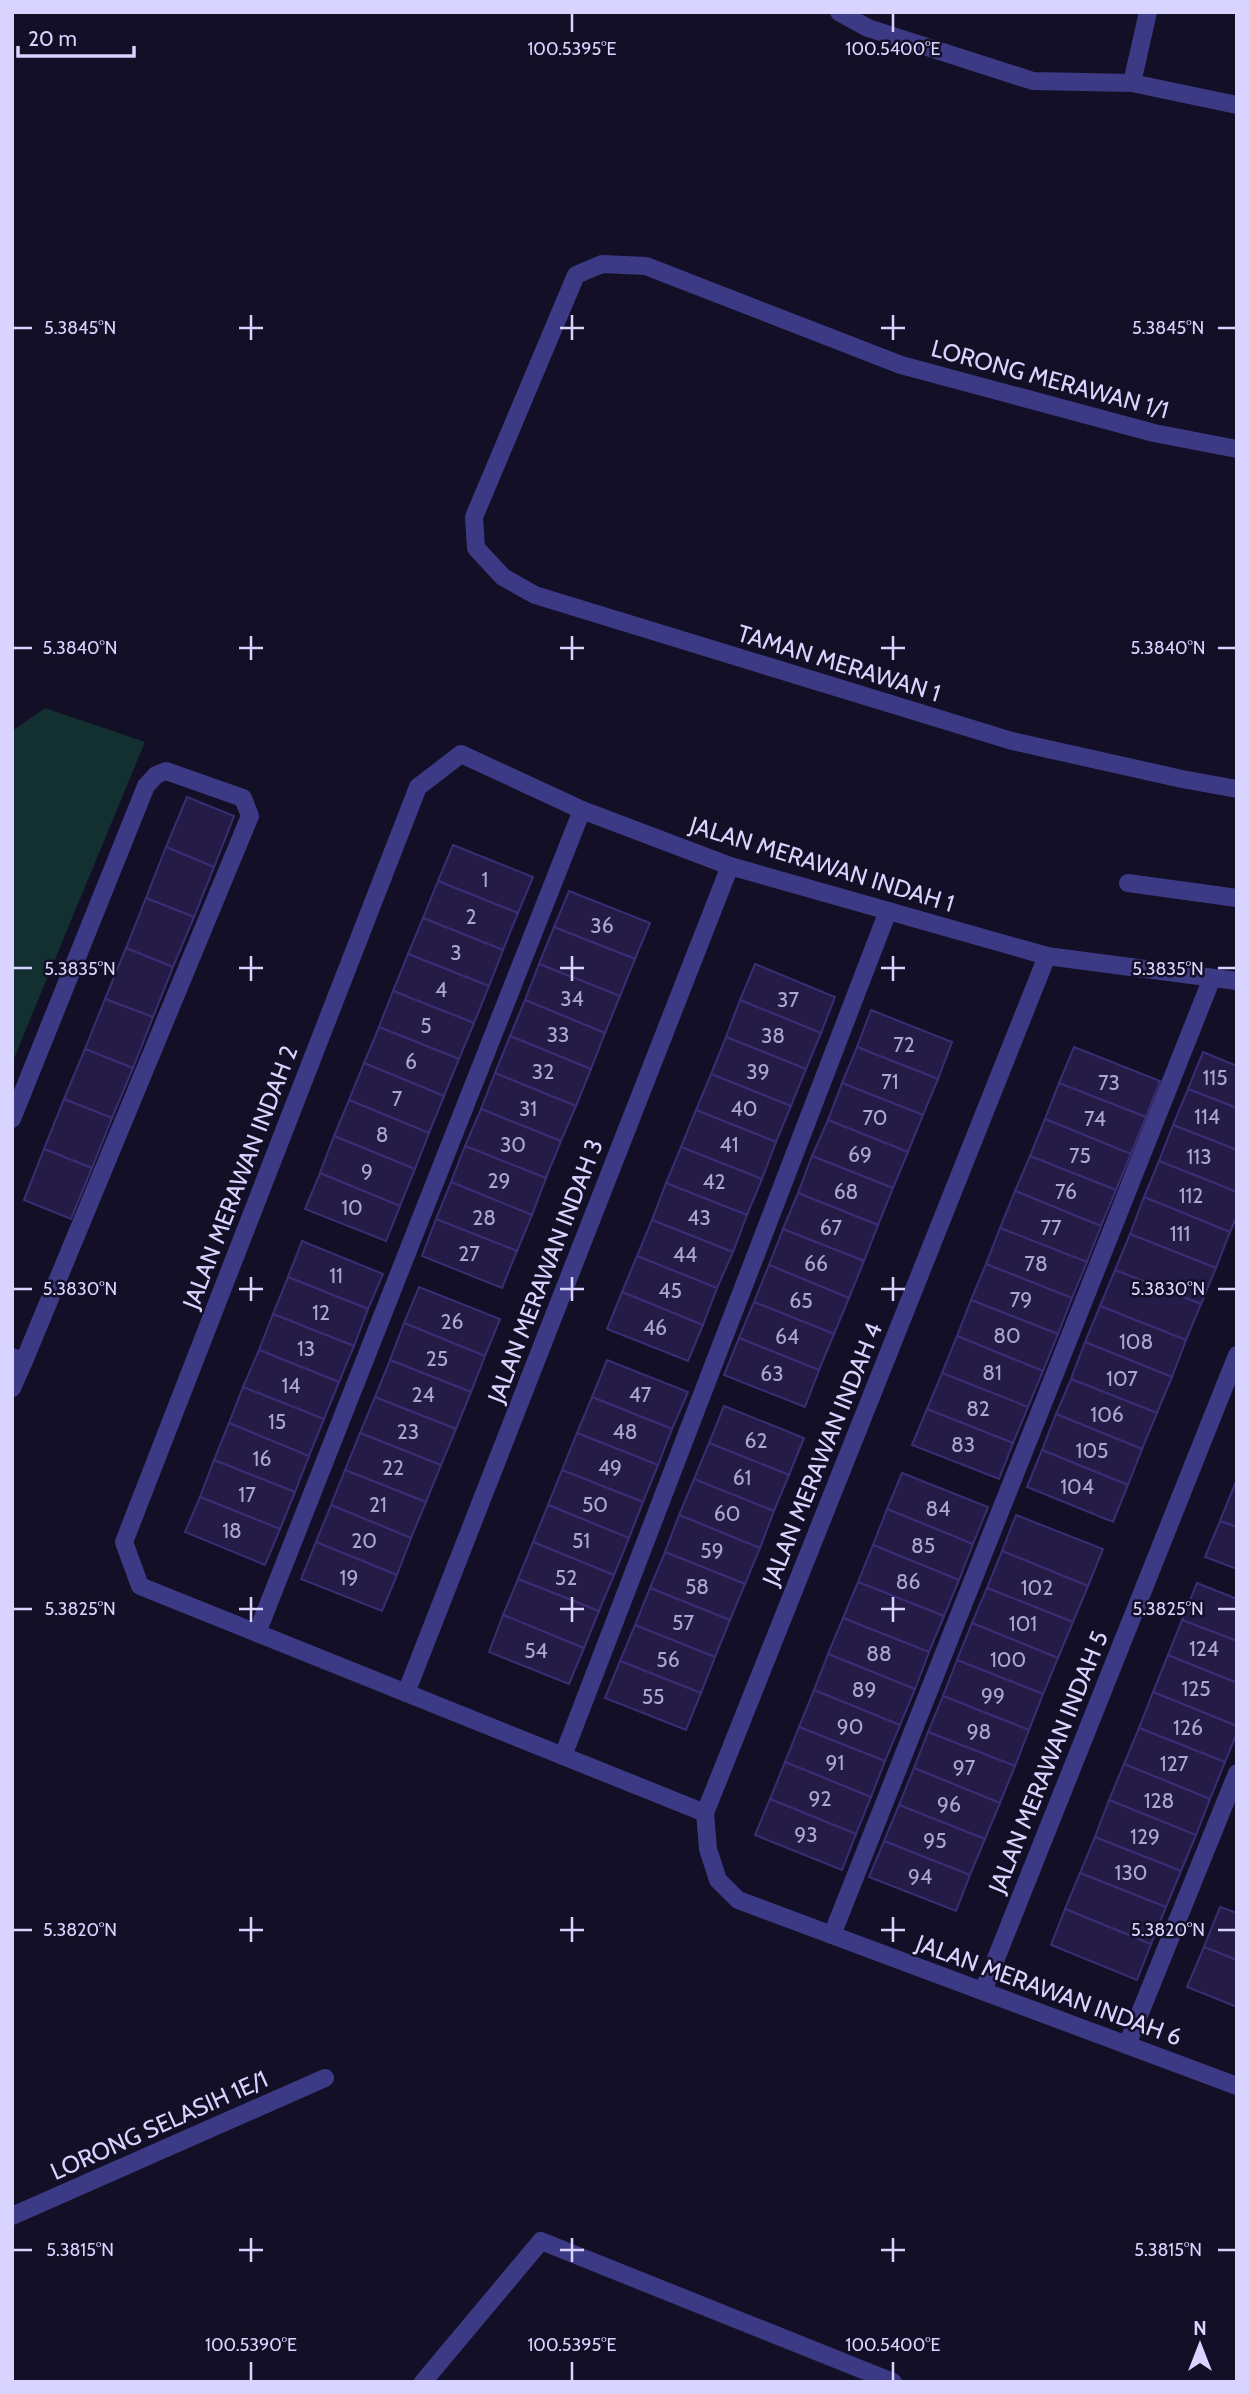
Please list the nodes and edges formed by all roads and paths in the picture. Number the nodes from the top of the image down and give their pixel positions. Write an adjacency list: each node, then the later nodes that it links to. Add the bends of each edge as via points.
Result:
1 (839, 12): 3 (street, via 867,28 1033,82)
2 (1148, 12): 3 (street)
3 (1132, 83): 4 (street)
4 (1237, 106)
5 (1237, 449): 6 (street, LORONG MERAWAN 1/1, via 1154,433 901,365 646,266 602,264 576,275)
6 (474, 517): 8 (street, TAMAN MERAWAN 1, via 476,548 503,577 535,596 1012,741)
7 (418, 787): 9 (street, JALAN MERAWAN INDAH 1, via 461,754); 21 (street, JALAN MERAWAN INDAH 2, via 124,1542 140,1586)
8 (1237, 789)
9 (582, 810): 10 (street, JALAN MERAWAN INDAH 1); 21 (street)
10 (730, 866): 13 (street, JALAN MERAWAN INDAH 1); 22 (street, JALAN MERAWAN INDAH 3)
11 (1128, 883): 12 (street)
12 (1237, 898)
13 (888, 911): 14 (street, JALAN MERAWAN INDAH 1); 23 (street)
14 (1047, 956): 15 (street, JALAN MERAWAN INDAH 1); 25 (street, JALAN MERAWAN INDAH 4)
15 (1212, 978): 16 (street, JALAN MERAWAN INDAH 1); 26 (street)
16 (1237, 981)
17 (12, 1119): 19 (street, via 146,786 166,771 243,798 250,816)
18 (1237, 1355): 27 (street, JALAN MERAWAN INDAH 5)
19 (18, 1359): 20 (street)
20 (12, 1388)
21 (257, 1633): 22 (street)
22 (406, 1693): 23 (street)
23 (563, 1756): 25 (street)
24 (1237, 1773): 28 (street)
25 (705, 1813): 26 (street, JALAN MERAWAN INDAH 6, via 708,1849 718,1880 738,1900)
26 (832, 1935): 27 (street, JALAN MERAWAN INDAH 6)
27 (983, 1991): 28 (street, JALAN MERAWAN INDAH 6)
28 (1127, 2045): 30 (street, JALAN MERAWAN INDAH 6)
29 (325, 2078): 31 (street, LORONG SELASIH 1E/1)
30 (1237, 2086)
31 (12, 2216)
32 (889, 2381): 33 (street, via 541,2241)
33 (423, 2382)

